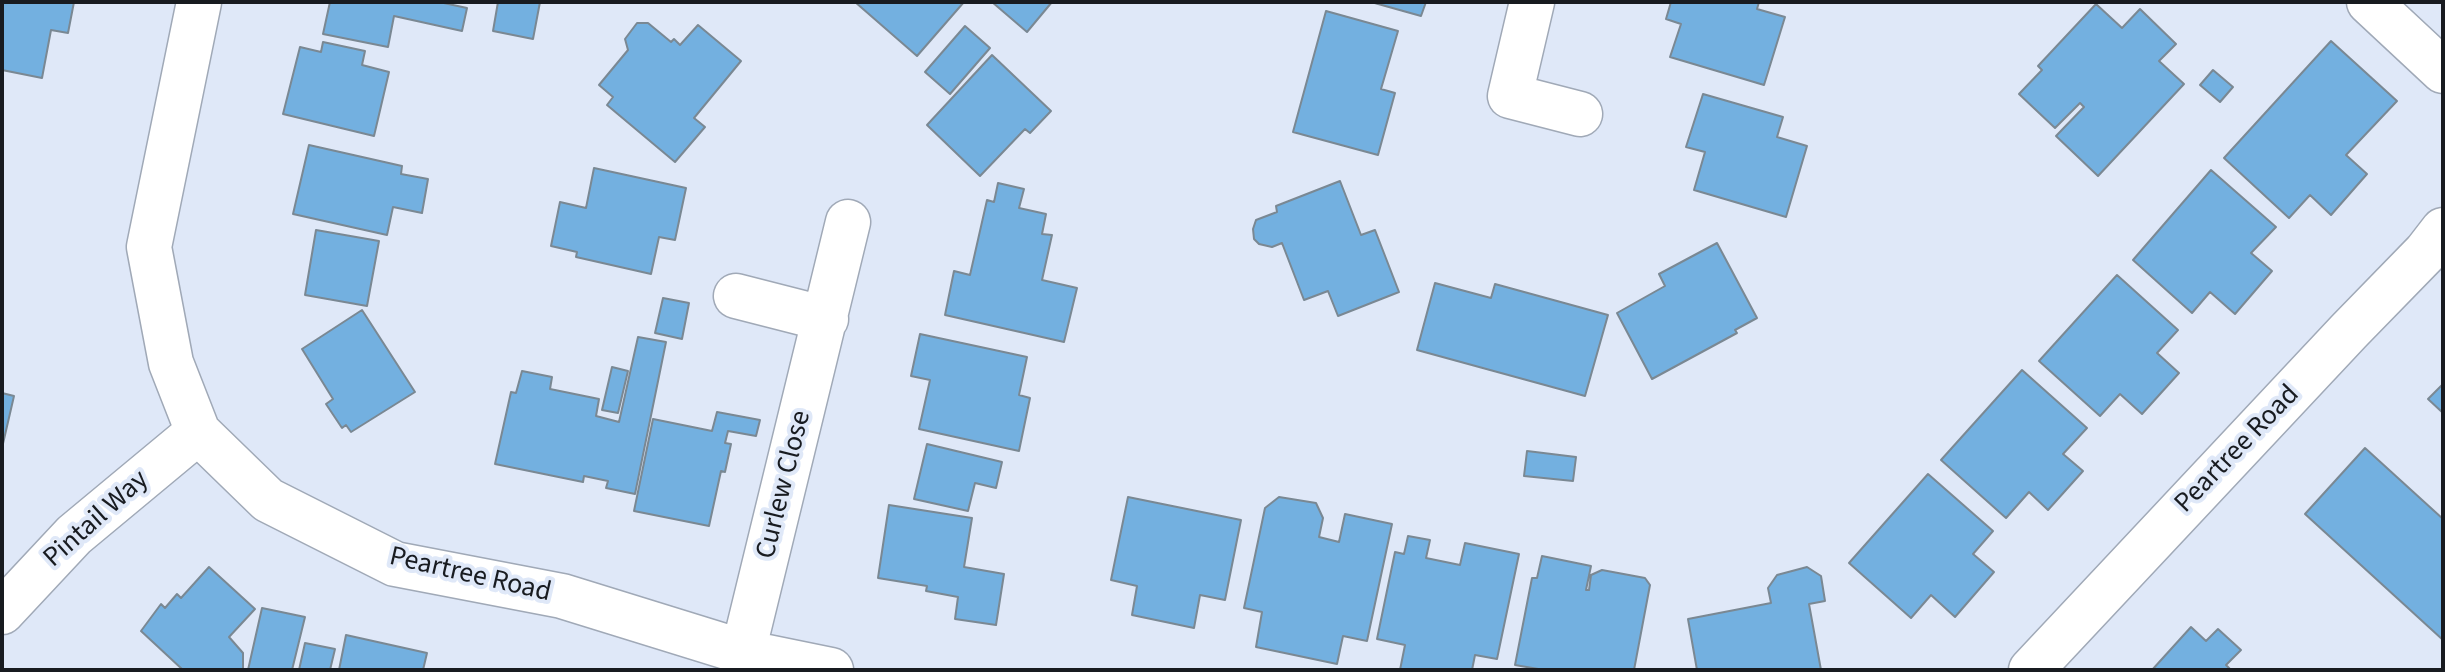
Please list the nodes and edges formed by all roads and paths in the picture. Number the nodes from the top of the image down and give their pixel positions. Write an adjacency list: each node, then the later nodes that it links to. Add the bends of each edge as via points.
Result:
1 (199, 2): 10 (street, Peartree Road, via 149,247 171,363)
2 (1532, 2): 5 (street, via 1510,96)
3 (2369, 2): 4 (street)
4 (2443, 71)
5 (1580, 114)
6 (848, 222): 9 (street, Curlew Close)
7 (2443, 230): 14 (street, Peartree Road)
8 (736, 296): 9 (street)
9 (826, 319): 12 (street, Curlew Close)
10 (198, 432): 11 (street, Pintail Way, via 74,535); 12 (street, Peartree Road, via 268,500 395,564 562,596)
11 (2, 612)
12 (743, 652): 13 (street, Peartree Road)
13 (831, 670)
14 (2031, 670)

